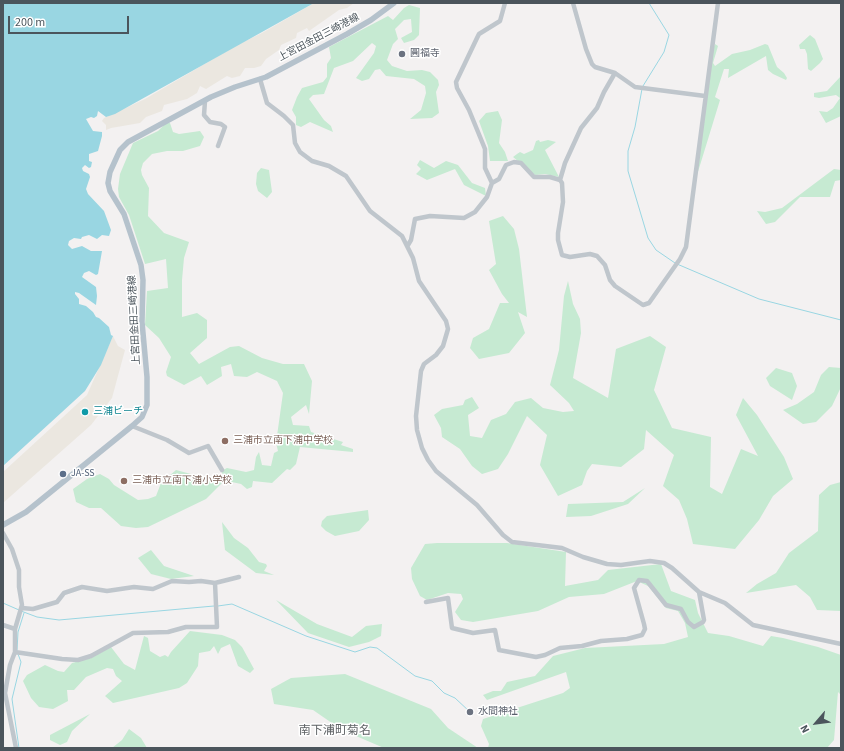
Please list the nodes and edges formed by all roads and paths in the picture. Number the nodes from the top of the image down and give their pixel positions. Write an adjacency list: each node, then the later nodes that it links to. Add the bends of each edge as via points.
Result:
1 (394, 3): 6 (main road, 上宮田金田三崎港線, via 359,27)
2 (505, 3): 11 (street, via 500,21 479,34 456,82 484,143 485,168)
3 (573, 3): 5 (street, via 592,64)
4 (718, 3): 7 (street)
5 (615, 74): 7 (street, via 635,87); 10 (street, via 598,108 581,128)
6 (260, 79): 8 (main road, 上宮田金田三崎港線, via 230,88); 12 (street, via 267,103 293,125 295,143 300,152 312,161 329,166 346,176 370,211 396,230)
7 (705, 96): 10 (street, via 686,248 650,303 643,305 614,286 605,265 597,256 562,255 558,232 563,202)
8 (205, 101): 9 (street, via 204,114 210,122 225,127); 13 (main road, 上宮田金田三崎港線, via 124,146 117,155 109,177 110,191 124,214 138,253 143,280 142,322 148,399 142,417)
9 (218, 146)
10 (560, 180): 11 (street, via 534,177 521,163 514,162 506,165 499,178)
11 (492, 183): 12 (street, via 485,201 468,217 460,219 424,216 415,219)
12 (408, 245): 19 (street, via 420,281 448,328 444,346 423,367 416,416 417,430 428,460 436,471 477,505 508,540 562,548 607,564 650,561 664,563)
13 (132, 426): 14 (street, via 167,440 189,453 208,446); 15 (main road, 上宮田金田三崎港線, via 26,512)
14 (222, 470)
15 (3, 525)
16 (3, 533): 21 (street, via 19,570)
17 (239, 577): 18 (street)
18 (215, 583): 21 (street, via 176,580 153,589 134,587 107,591 82,586 64,593 57,602 33,609); 25 (street, via 218,627 186,627 168,632 133,633 86,658 62,659)
19 (699, 592): 20 (street, via 704,620 694,627 681,609 666,606 647,581 639,580 634,588 645,629 642,634 632,638 560,648 536,657 500,650 495,630 473,633 452,628 448,598); 24 (street, via 725,603 753,625)
20 (426, 602)
21 (22, 608): 23 (street)
22 (3, 626): 23 (street)
23 (15, 629): 25 (street)
24 (841, 644)
25 (17, 652): 26 (street, via 10,665 5,693)
26 (16, 748)

